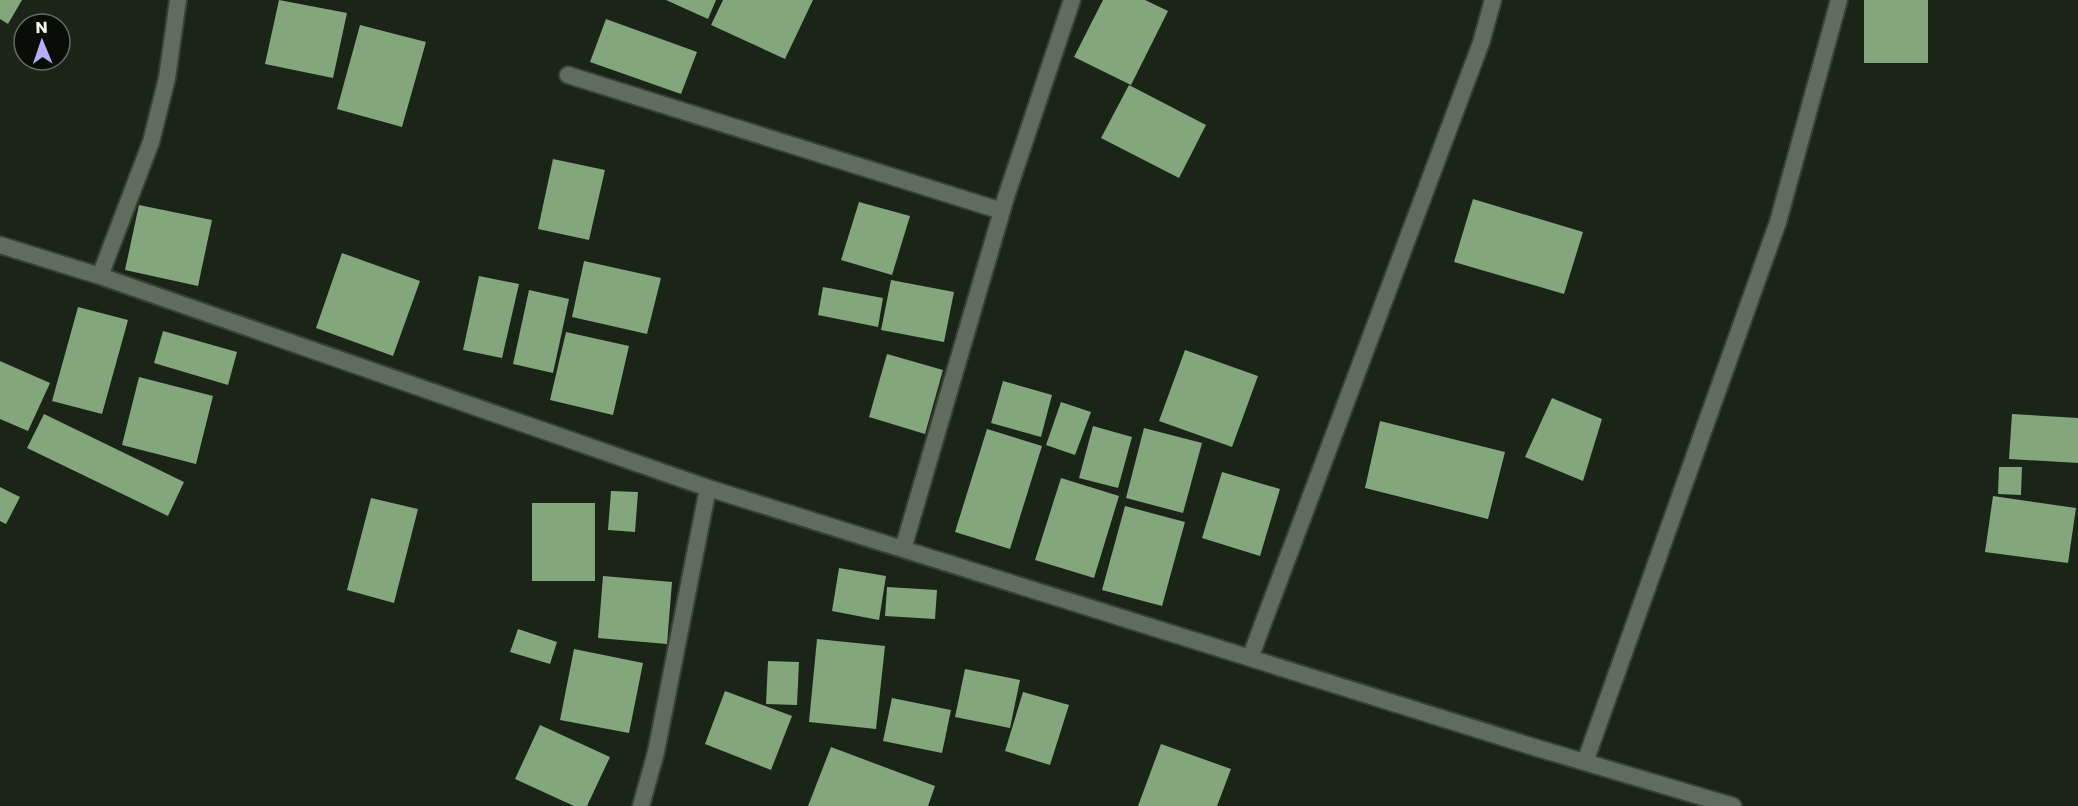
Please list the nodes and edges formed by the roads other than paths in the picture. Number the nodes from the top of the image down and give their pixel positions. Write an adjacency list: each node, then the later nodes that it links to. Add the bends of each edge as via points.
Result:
1 (178, 0): 8 (street, via 167,78 151,142)
2 (1072, 0): 6 (street)
3 (1493, 0): 11 (street, via 1477,54)
4 (1839, 0): 12 (street, via 1778,222)
5 (568, 75): 6 (street)
6 (1002, 211): 10 (street)
7 (0, 245): 8 (street)
8 (100, 276): 9 (street)
9 (708, 488): 10 (street); 13 (street, via 656,752)
10 (903, 549): 11 (street)
11 (1250, 658): 12 (street)
12 (1585, 762): 14 (street)
13 (641, 806)
14 (1733, 806)

